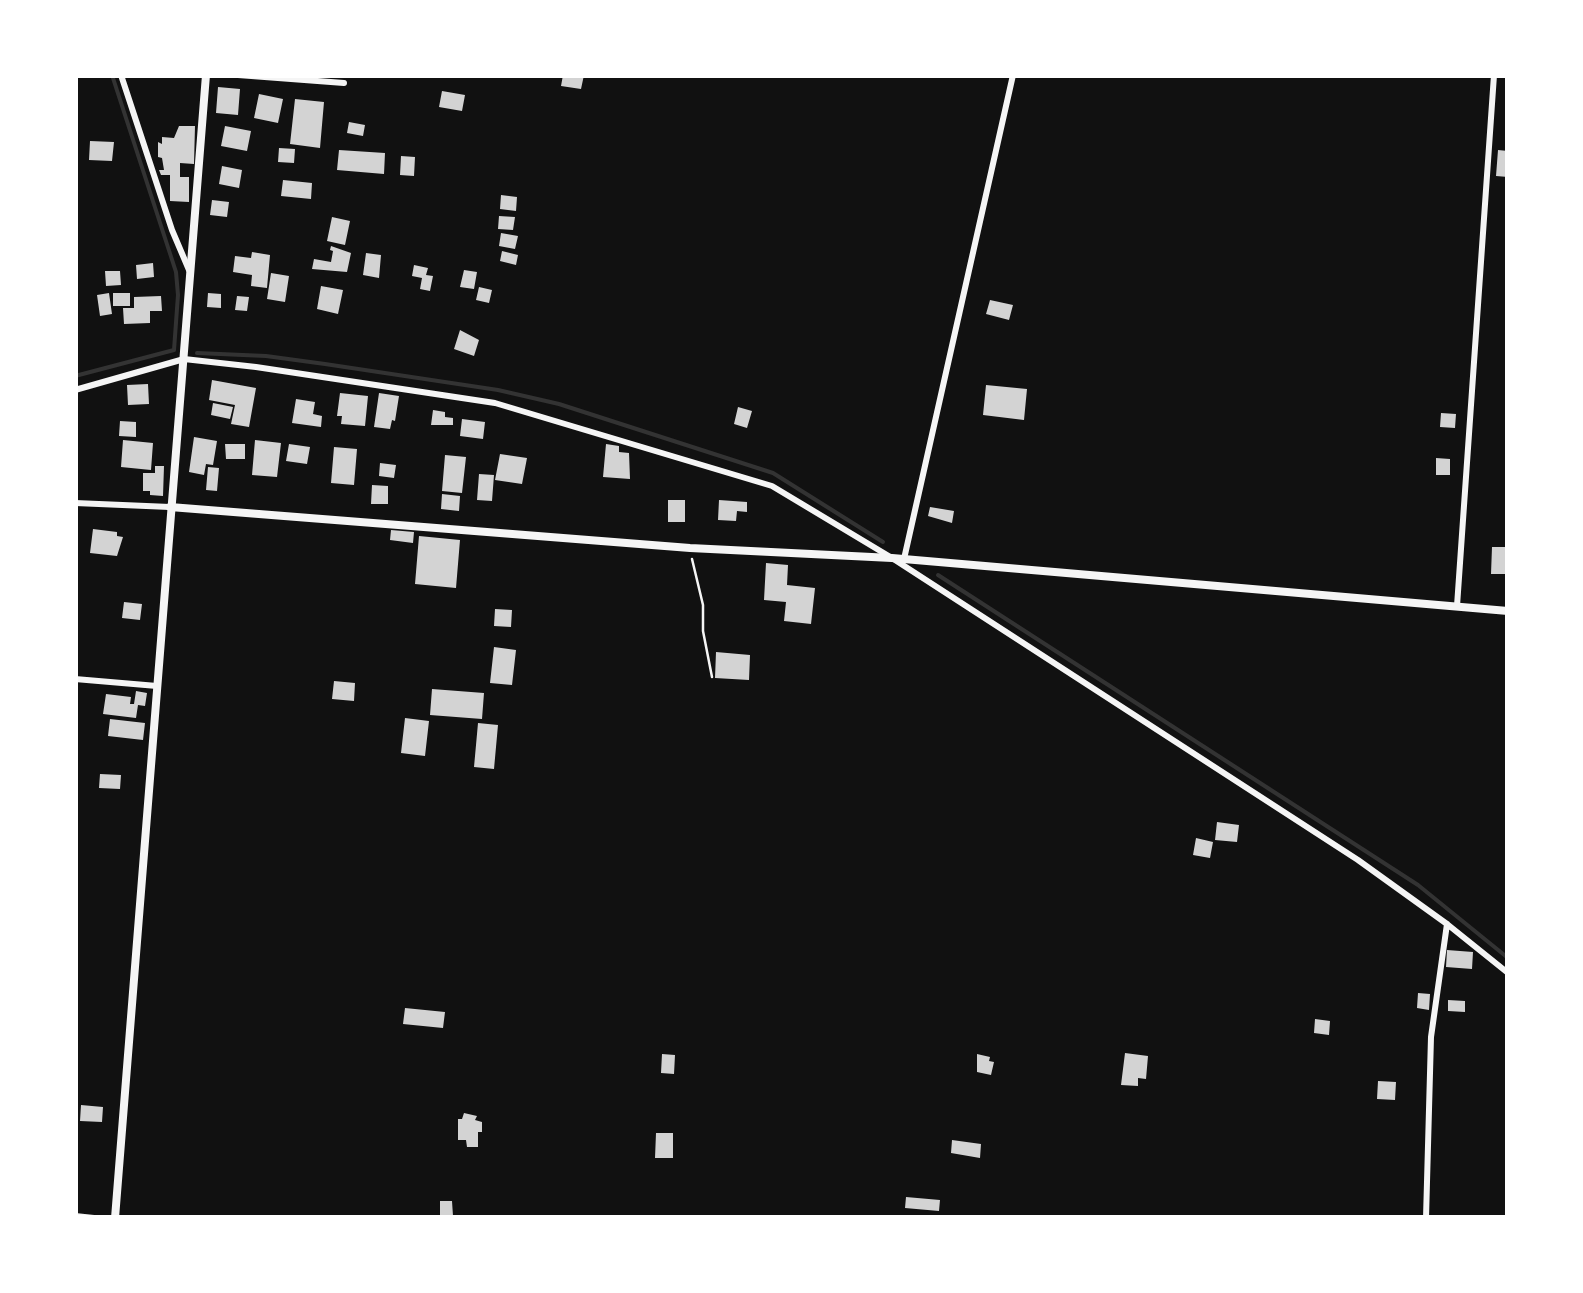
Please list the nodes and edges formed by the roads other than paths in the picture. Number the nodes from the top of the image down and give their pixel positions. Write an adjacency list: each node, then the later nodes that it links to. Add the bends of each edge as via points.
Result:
1 (122, 75): 8 (street)
2 (206, 75): 8 (street)
3 (238, 75): 6 (street)
4 (1013, 75): 14 (street)
5 (1494, 75): 15 (street)
6 (289, 77): 7 (street)
7 (344, 83)
8 (189, 271): 9 (street)
9 (184, 359): 10 (street); 12 (street); 13 (street, via 495,403 588,428 772,486)
10 (75, 390)
11 (75, 503): 12 (street)
12 (170, 507): 13 (street); 18 (street)
13 (892, 558): 14 (street); 19 (street)
14 (904, 560): 15 (street)
15 (1457, 606): 16 (street)
16 (1508, 611)
17 (75, 679): 18 (street)
18 (157, 686): 23 (street)
19 (1447, 924): 20 (street); 24 (street, via 1431,1037)
20 (1508, 973)
21 (75, 1216): 22 (street)
22 (94, 1218)
23 (115, 1218)
24 (1426, 1218)

